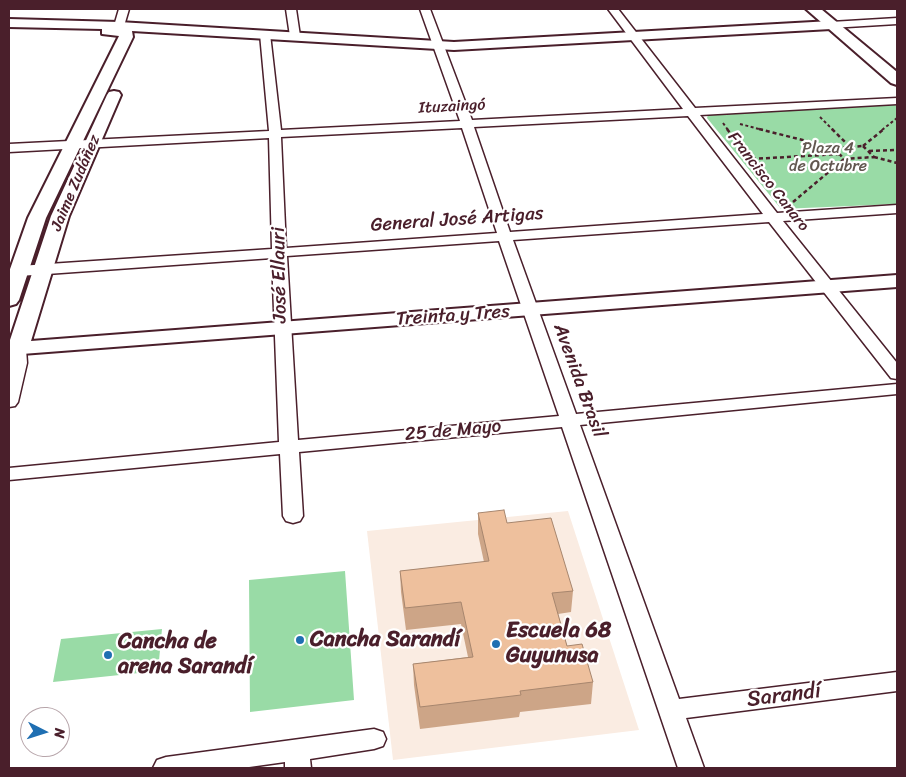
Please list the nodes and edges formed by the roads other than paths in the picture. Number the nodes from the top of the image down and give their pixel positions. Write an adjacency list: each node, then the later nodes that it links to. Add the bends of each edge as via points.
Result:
1 (124, 9): 9 (street, Jaime Zudáñez)
2 (291, 9): 13 (street)
3 (425, 9): 14 (street, Avenida Brasil)
4 (613, 9): 12 (street, Francisco Canaro)
5 (813, 9): 8 (main road)
6 (897, 21): 8 (street)
7 (9, 23): 9 (street)
8 (831, 25): 12 (street); 15 (main road)
9 (126, 29): 10 (street); 11 (street); 20 (street, Jaime Zudáñez, via 126,37); 21 (street, Jaime Zudáñez, via 141,34)
10 (9, 30)
11 (264, 34): 13 (street); 19 (street, José Ellauri)
12 (633, 35): 14 (street); 17 (street, Francisco Canaro)
13 (295, 36): 14 (street)
14 (438, 45): 18 (street, Avenida Brasil)
15 (897, 80)
16 (897, 101): 17 (street, Ituzaingó)
17 (691, 111): 18 (street, Ituzaingó); 24 (street, Francisco Canaro)
18 (467, 123): 19 (street, Ituzaingó); 25 (street, Avenida Brasil)
19 (276, 134): 21 (street, Ituzaingó); 26 (street, José Ellauri)
20 (75, 143): 21 (street, Ituzaingó); 22 (street, Ituzaingó); 28 (street, Jaime Zudáñez, via 37,218)
21 (93, 143): 27 (street, Jaime Zudáñez, via 60,216)
22 (9, 148)
23 (897, 209): 24 (street, General José Artigas)
24 (773, 218): 25 (street, General José Artigas); 30 (street, Francisco Canaro)
25 (505, 237): 26 (street, General José Artigas); 32 (street, Avenida Brasil)
26 (280, 252): 27 (street, General José Artigas); 33 (street, José Ellauri)
27 (44, 269): 28 (street, General José Artigas); 34 (street, Jaime Zudáñez)
28 (19, 271): 31 (street, Jaime Zudáñez)
29 (897, 281): 30 (street, Treinta y Tres)
30 (827, 286): 32 (street, Treinta y Tres); 35 (street, Francisco Canaro)
31 (9, 300)
32 (531, 310): 33 (street, Treinta y Tres); 38 (street, Avenida Brasil)
33 (282, 329): 34 (street, Treinta y Tres); 39 (street, José Ellauri)
34 (13, 349): 37 (street, Jaime Zudáñez, via 19,363)
35 (897, 374)
36 (897, 389): 38 (street, 25 de Mayo)
37 (9, 402)
38 (570, 420): 39 (street, 25 de Mayo); 43 (street, Avenida Brasil)
39 (288, 447): 40 (street, 25 de Mayo); 41 (street, José Ellauri)
40 (9, 474)
41 (293, 516)
42 (897, 682): 43 (street, Sarandí)
43 (671, 710): 47 (street, Avenida Brasil)
44 (374, 739): 45 (street)
45 (298, 759): 46 (street)
46 (166, 768)
47 (691, 768)

